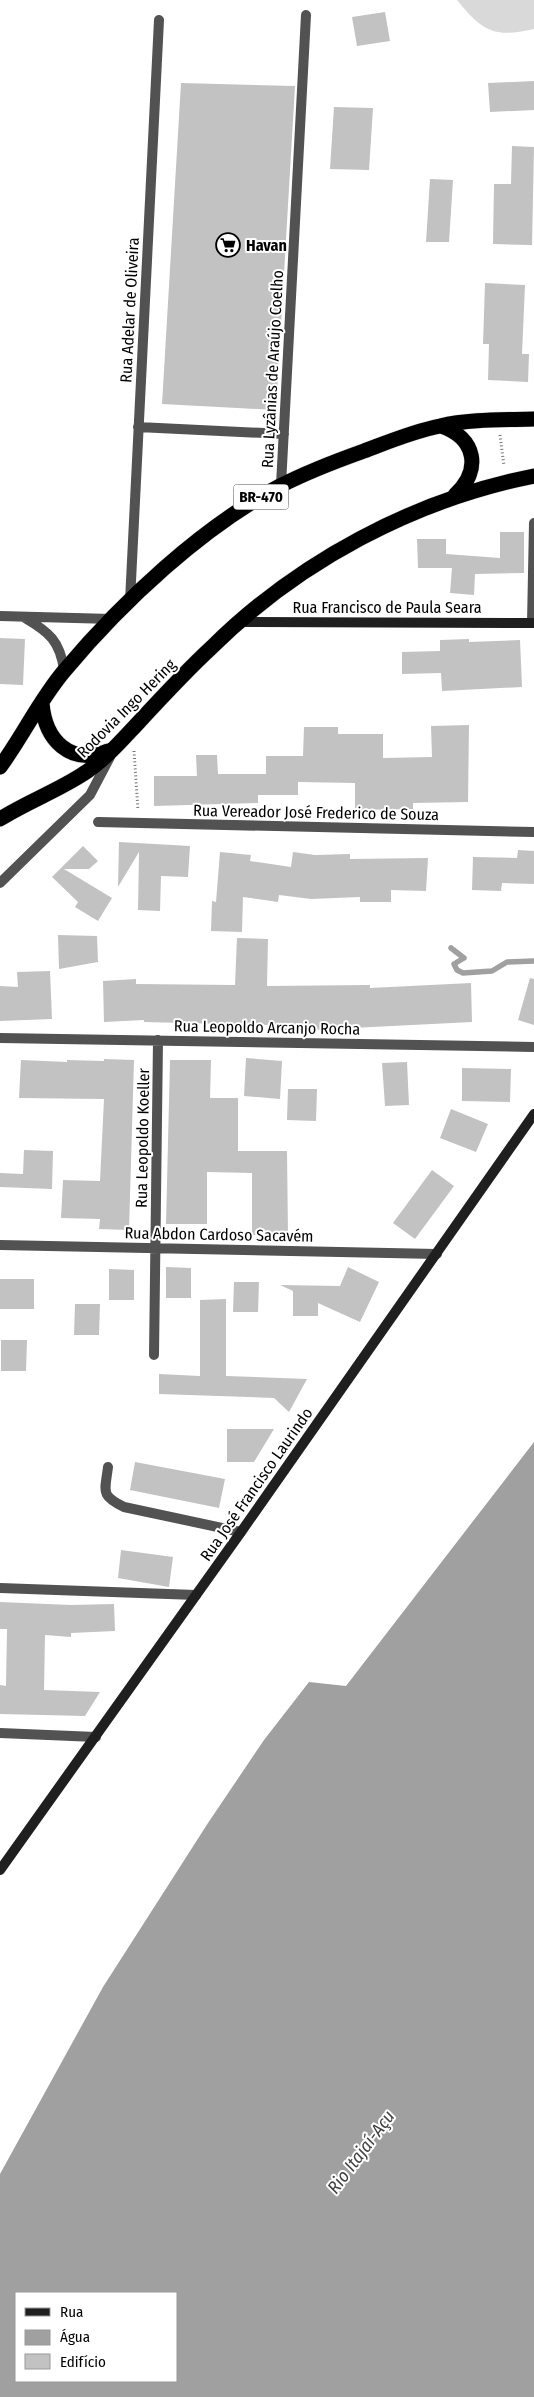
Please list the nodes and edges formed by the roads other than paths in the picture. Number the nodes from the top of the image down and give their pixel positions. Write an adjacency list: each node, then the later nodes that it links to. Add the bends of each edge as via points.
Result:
1 (306, 15): 6 (street, Rua Lyzânias de Araújo Coelho)
2 (159, 20): 5 (street, Rua Adelar de Oliveira)
3 (534, 419): 4 (highway, BR-470)
4 (440, 426): 8 (highway, BR-470, via 380,445); 9 (highway, via 454,431 466,441 472,456 472,471 466,485)
5 (138, 428): 6 (street); 11 (street, Rua Adelar de Oliveira)
6 (284, 434): 8 (street, Rua Lyzânias de Araújo Coelho)
7 (534, 476): 9 (highway, Rodovia Ingo Hering)
8 (281, 486): 11 (highway, BR-470, via 198,540)
9 (454, 496): 15 (highway, Rodovia Ingo Hering, via 375,530 331,555 286,585)
10 (534, 523): 16 (street)
11 (130, 601): 14 (highway, BR-470)
12 (0, 616): 13 (street)
13 (24, 617): 14 (street); 17 (street, via 57,642)
14 (112, 619): 17 (highway, BR-470)
15 (240, 622): 16 (main road, Rua Francisco de Paula Seara); 19 (highway, Rodovia Ingo Hering, via 200,658)
16 (533, 623)
17 (64, 670): 18 (highway, BR-470)
18 (42, 703): 19 (highway, via 44,721 51,737 64,749 80,755 98,755); 20 (highway, BR-470)
19 (114, 749): 21 (highway, Rodovia Ingo Hering, via 84,774); 24 (street, via 90,795)
20 (0, 767)
21 (0, 819)
22 (98, 822): 23 (street, Rua Vereador José Frederico de Souza)
23 (534, 832)
24 (0, 883)
25 (0, 1038): 26 (street, Rua Leopoldo Arcanjo Rocha)
26 (158, 1040): 27 (street, Rua Leopoldo Arcanjo Rocha); 30 (street, Rua Leopoldo Koeller)
27 (534, 1047)
28 (534, 1114): 31 (main road, Rua José Francisco Laurindo)
29 (0, 1244): 30 (street, Rua Abdon Cardoso Sacavém)
30 (155, 1248): 31 (street, Rua Abdon Cardoso Sacavém); 32 (street, Rua Leopoldo Koeller)
31 (436, 1254): 34 (main road, Rua José Francisco Laurindo)
32 (154, 1355)
33 (108, 1467): 34 (street, via 105,1490 109,1499 124,1506)
34 (241, 1532): 36 (main road, Rua José Francisco Laurindo)
35 (0, 1588): 36 (street)
36 (196, 1595): 38 (main road, Rua José Francisco Laurindo)
37 (0, 1734): 38 (street)
38 (96, 1737): 39 (main road, Rua José Francisco Laurindo)
39 (0, 1870)

